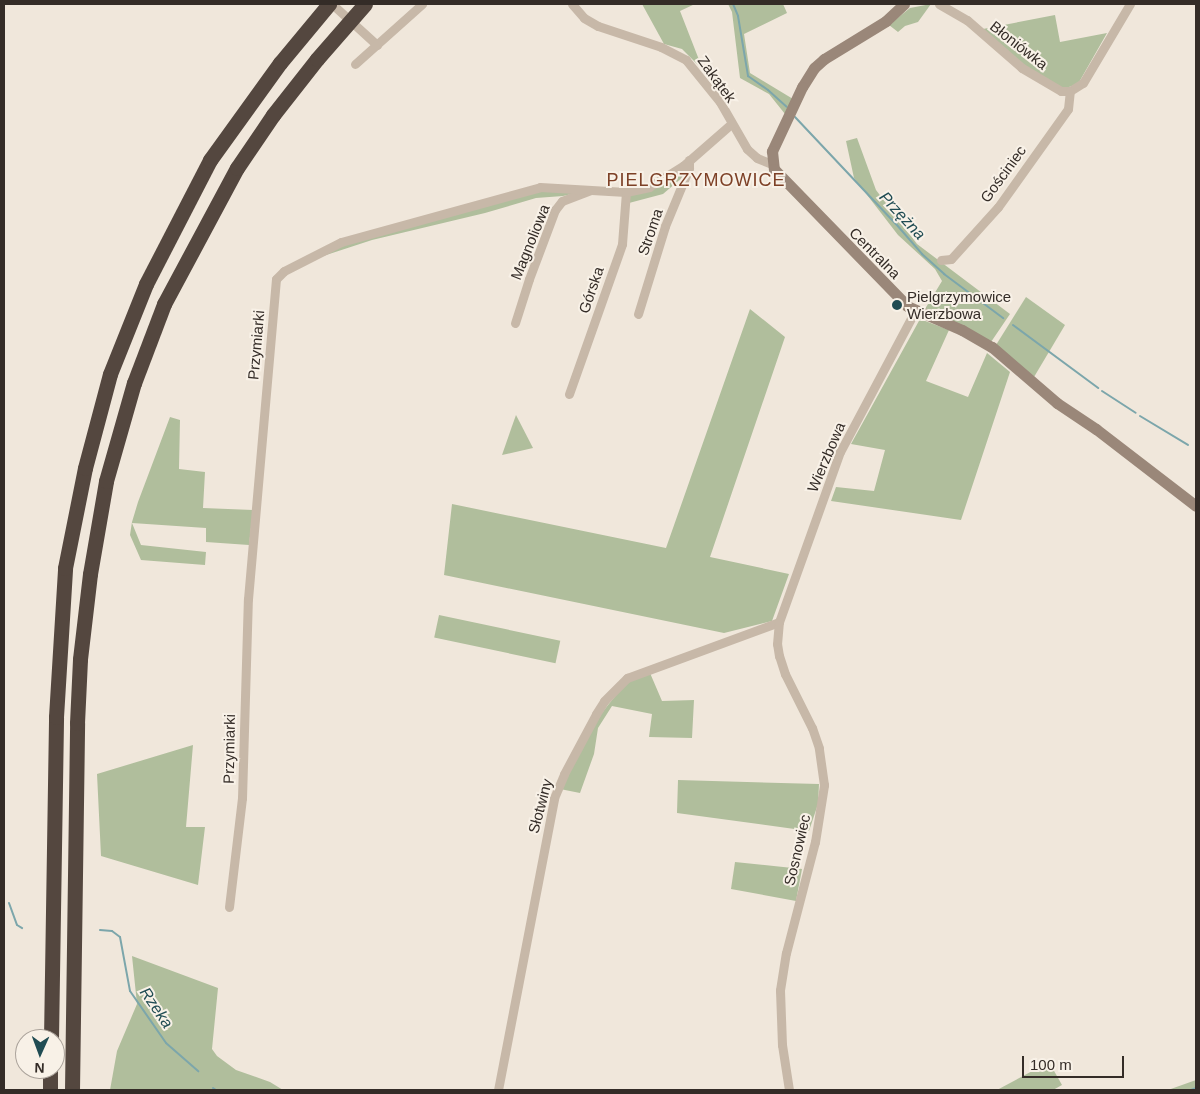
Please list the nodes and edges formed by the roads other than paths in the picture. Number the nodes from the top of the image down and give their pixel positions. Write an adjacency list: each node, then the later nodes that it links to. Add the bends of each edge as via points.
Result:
1 (330, 4): 8 (street); 24 (highway, via 280,63 210,160 146,284 110,374 85,468 65,568 56,716)
2 (366, 4): 25 (highway, via 316,59 272,115 232,177 164,304 134,383 106,482 90,574 77,723)
3 (422, 4): 8 (street)
4 (572, 4): 11 (street, Zakątek, via 584,18 598,26 661,47 686,60 720,102)
5 (904, 4): 13 (street, via 886,21 814,68 772,152)
6 (939, 4): 10 (street, Błoniówka, via 967,20 1022,68 1061,91)
7 (1130, 4): 10 (street, via 1083,83)
8 (377, 45): 9 (street)
9 (355, 64)
10 (1070, 91): 16 (street, Gościniec, via 1068,109 998,207 951,259)
11 (731, 124): 12 (street, Przymiarki); 13 (street, Zakątek, via 752,154)
12 (690, 160): 15 (street, Przymiarki, via 656,184); 18 (street, Stroma, via 665,226)
13 (772, 164): 17 (street, Centralna, via 777,175 901,300)
14 (590, 189): 15 (street, Przymiarki); 19 (street, Magnoliowa, via 558,205); 23 (street, Przymiarki, via 540,187 341,242 284,270 276,279 248,595 242,798)
15 (626, 192): 20 (street, Górska, via 622,244)
16 (941, 260)
17 (916, 311): 21 (street, Centralna, via 962,330 992,347 1057,402); 22 (street, Wierzbowa, via 840,452)
18 (638, 314)
19 (515, 323)
20 (569, 394)
21 (1196, 506)
22 (779, 622): 26 (street, Słotwiny, via 627,678 596,714 554,798); 27 (street, Sosnowiec, via 777,644 780,656 819,748 824,785 780,990 782,1045)
23 (229, 907)
24 (50, 1029)
25 (72, 1090)
26 (498, 1090)
27 (789, 1090)

